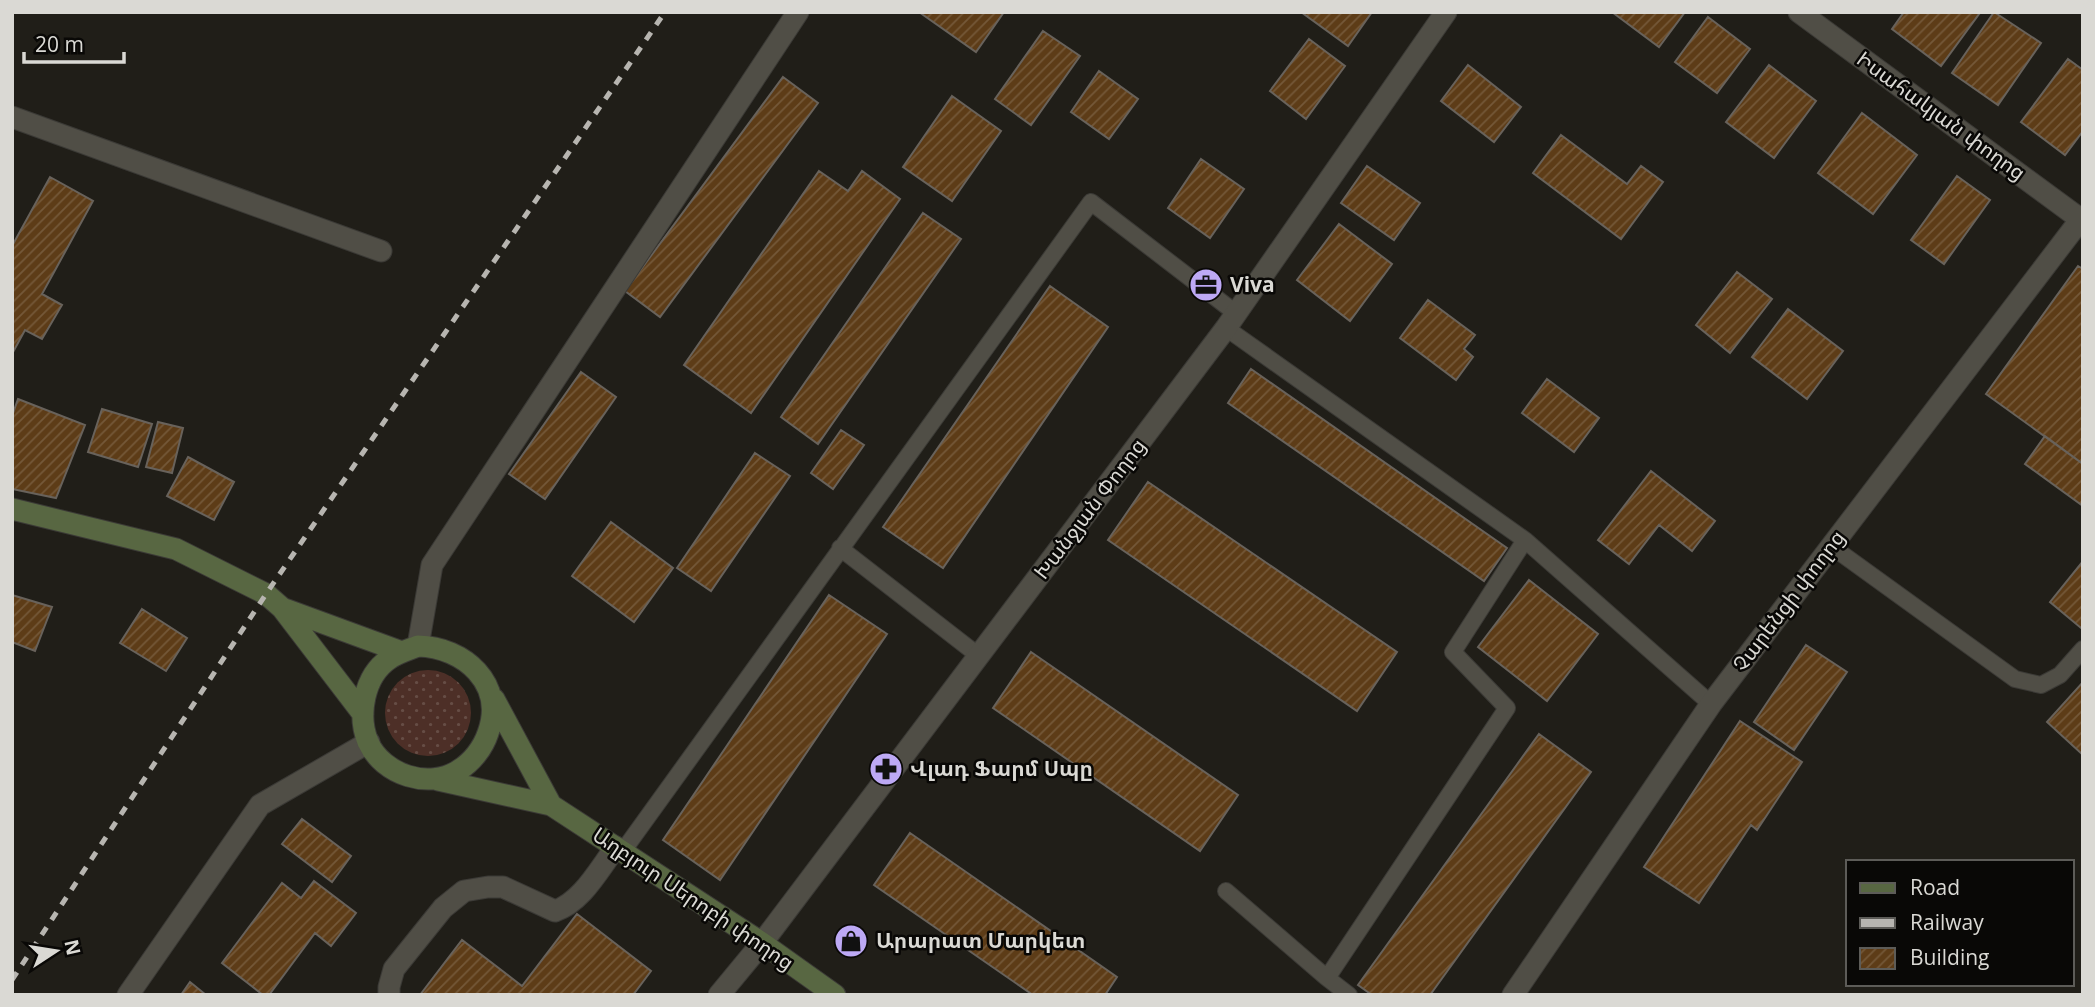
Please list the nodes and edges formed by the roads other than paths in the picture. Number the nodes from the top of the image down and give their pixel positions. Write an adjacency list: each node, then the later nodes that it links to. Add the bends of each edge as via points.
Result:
1 (798, 12): 13 (street, via 432,565)
2 (1446, 12): 7 (street, Խանջյան Փողոց)
3 (1799, 12): 5 (street, Իսահակյան փողոց)
4 (12, 117): 6 (street)
5 (2082, 219): 10 (street, Չարենցի փողոց)
6 (380, 251)
7 (1231, 321): 9 (lane); 11 (lane, via 1091,202); 15 (street, Խանջյան Փողոց)
8 (12, 509): 12 (main road, via 176,549 266,594)
9 (1525, 540): 17 (lane); 25 (lane, via 1453,652 1507,708)
10 (1831, 546): 14 (lane, via 2015,679 2041,685 2060,675); 17 (street, Չարենցի փողոց)
11 (840, 548): 15 (lane); 22 (lane)
12 (282, 608): 13 (main road); 18 (main road)
13 (410, 649): 16 (main road, via 436,646 466,659); 18 (main road, via 379,668 366,692)
14 (2083, 649)
15 (979, 656): 24 (street, Խանջյան Փողոց)
16 (490, 692): 20 (main road, via 492,722 482,748 462,768); 21 (main road)
17 (1711, 704): 31 (street, Չարենցի փողոց)
18 (363, 714): 19 (main road)
19 (369, 742): 20 (main road, via 397,771); 26 (street, via 260,805)
20 (438, 780): 21 (main road)
21 (551, 805): 22 (main road, Աղբյուր Սերոբի փողոց)
22 (620, 849): 24 (main road, Աղբյուր Սերոբի փողոց); 27 (street, via 567,907 555,911 503,887 464,891 443,908 394,969)
23 (1226, 891): 25 (lane)
24 (762, 943): 28 (street, Խանջյան Փողոց); 29 (main road, Աղբյուր Սերոբի փողոց)
25 (1327, 978): 30 (lane)
26 (128, 995)
27 (389, 995)
28 (719, 995)
29 (835, 995)
30 (1349, 995)
31 (1513, 995)

